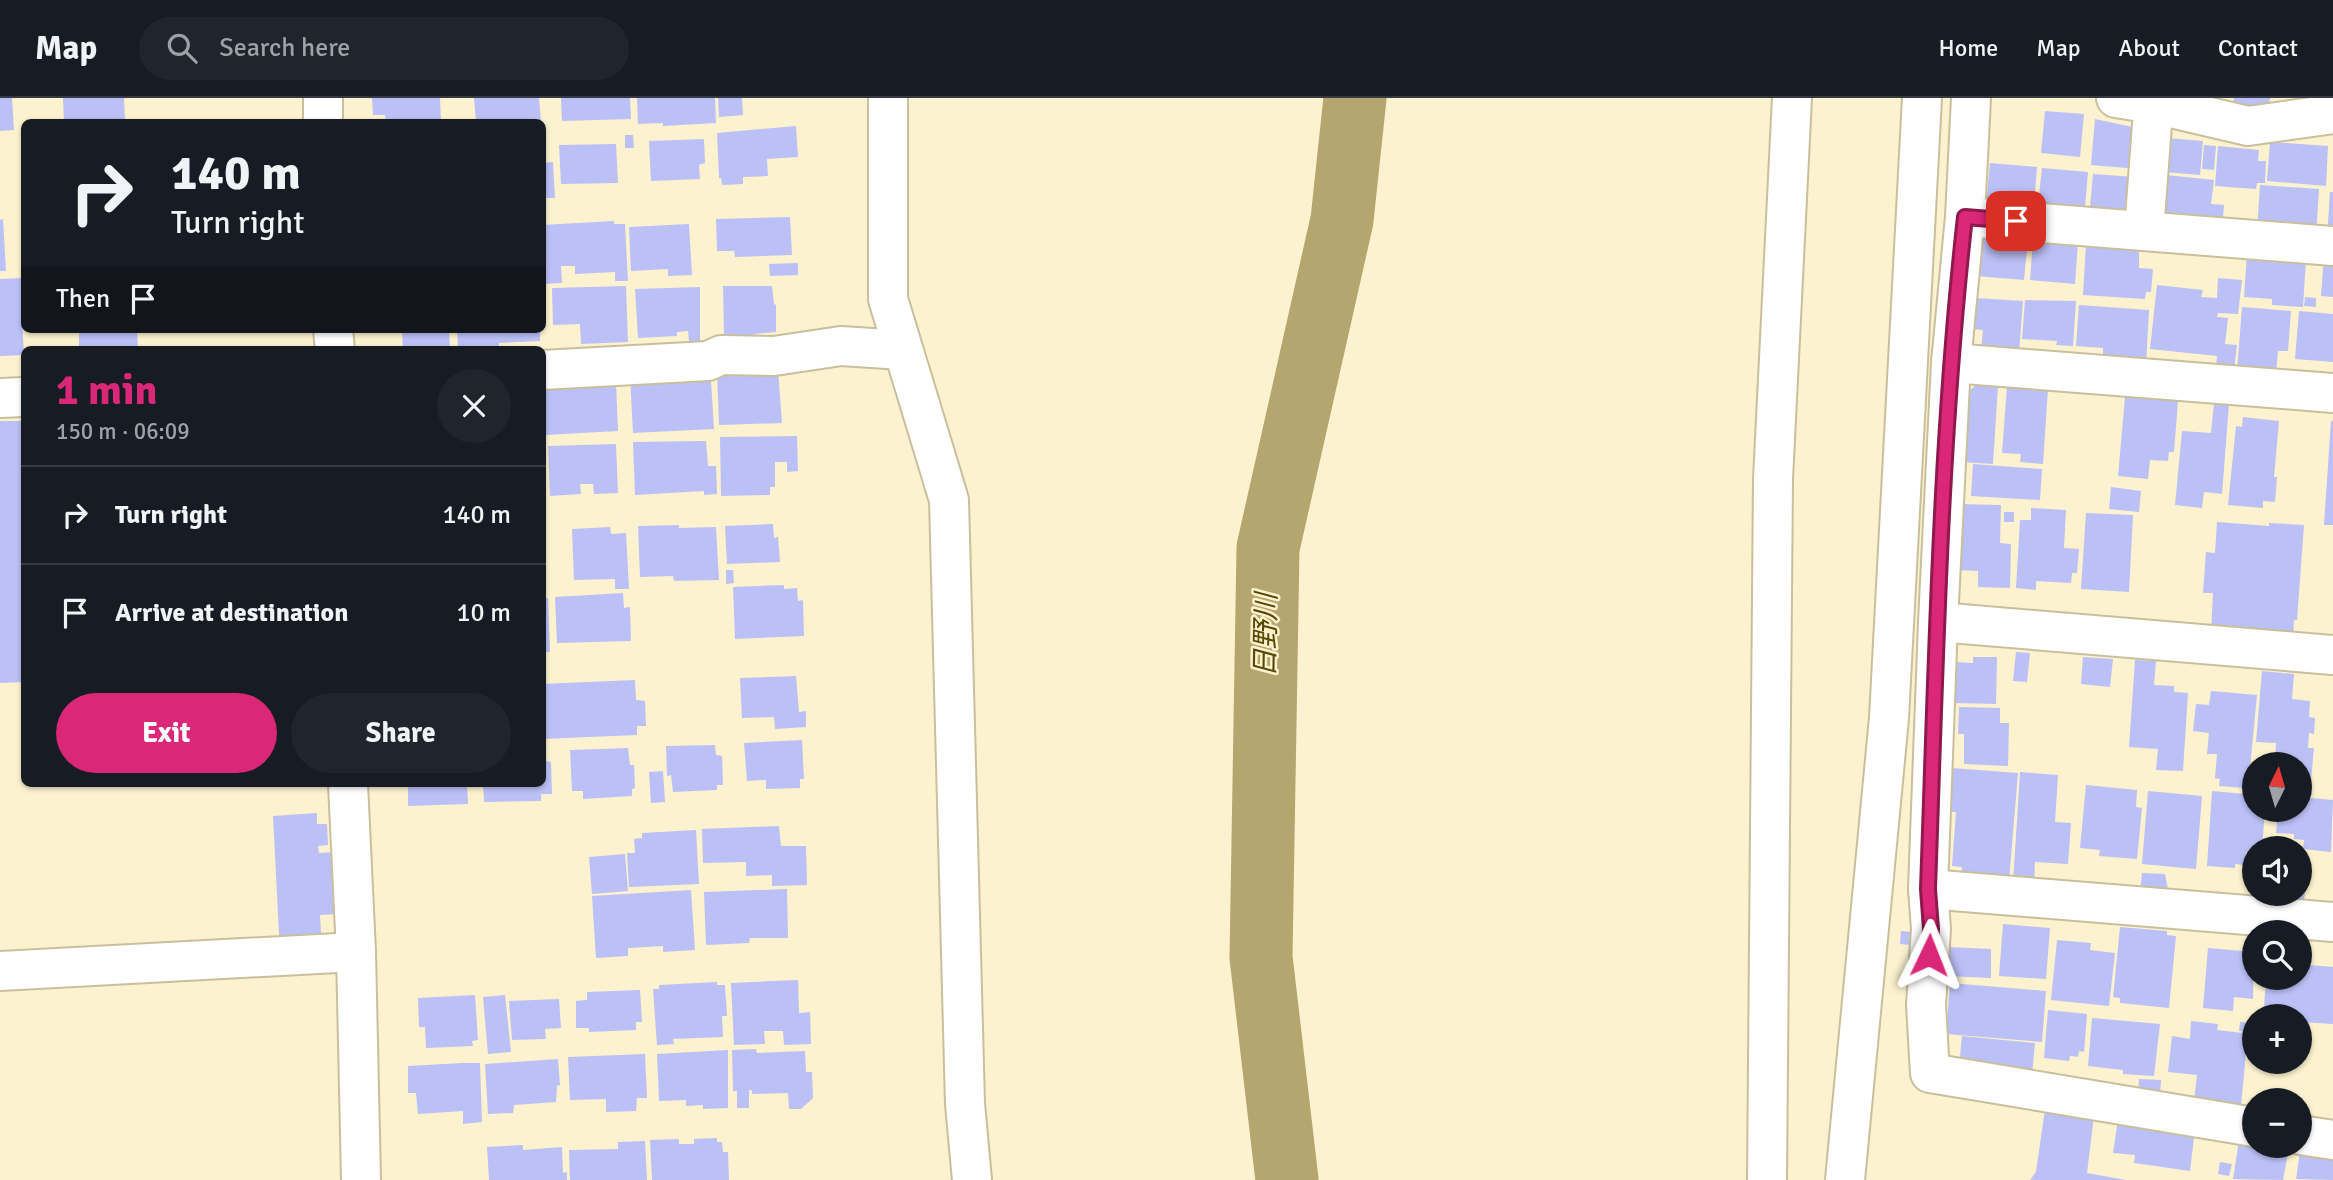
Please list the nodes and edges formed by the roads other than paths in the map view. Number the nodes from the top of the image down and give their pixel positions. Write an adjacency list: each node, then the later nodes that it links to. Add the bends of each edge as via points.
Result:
1 (323, 98): 9 (street)
2 (888, 98): 13 (street, via 888,299)
3 (1792, 98): 31 (street, via 1773,480)
4 (1922, 98): 32 (street, via 1889,718)
5 (1971, 98): 10 (street)
6 (2116, 98): 7 (street)
7 (2154, 101): 8 (street, via 2248,126); 11 (street)
8 (2333, 114)
9 (323, 119)
10 (1965, 217): 11 (street); 14 (street)
11 (2144, 231): 12 (street)
12 (2333, 246)
13 (903, 350): 15 (street, via 841,346 774,356 721,355 708,360); 30 (street, via 949,500 965,1104)
14 (1951, 363): 16 (street); 19 (street)
15 (546, 370)
16 (2333, 393)
17 (21, 397): 18 (street)
18 (0, 398)
19 (1938, 622): 20 (street); 22 (street)
20 (2333, 655)
21 (348, 787): 24 (street)
22 (1928, 889): 23 (street); 26 (street, via 1930,1073)
23 (2333, 922)
24 (356, 952): 25 (street); 29 (street)
25 (0, 971)
26 (2242, 1125)
27 (2312, 1137): 28 (street)
28 (2333, 1140)
29 (361, 1180)
30 (972, 1180)
31 (1768, 1180)
32 (1845, 1180)

